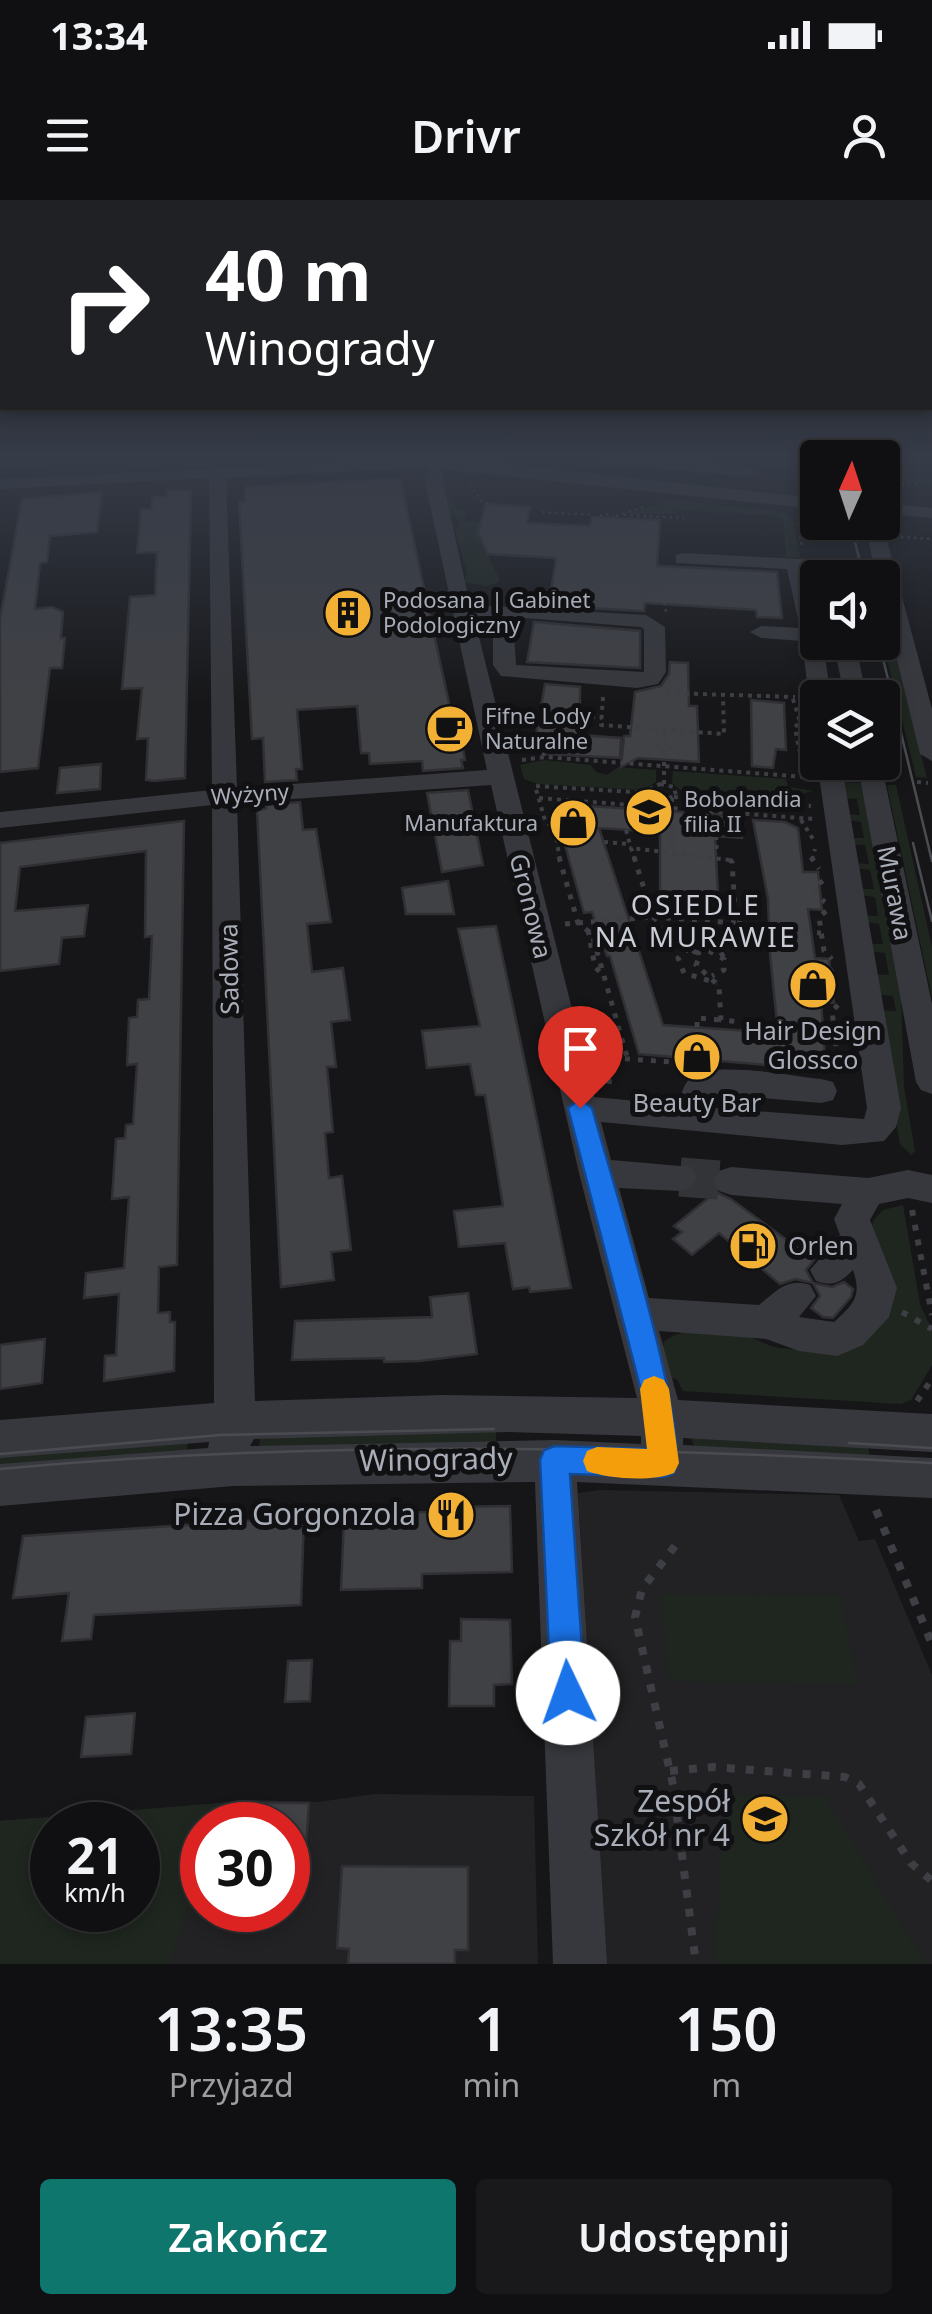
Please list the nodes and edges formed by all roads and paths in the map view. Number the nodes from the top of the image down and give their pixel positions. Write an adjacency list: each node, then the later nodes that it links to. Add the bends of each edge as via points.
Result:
1 (219, 540): 33 (street, Sadowa)
2 (446, 540): 10 (street, Gronowa)
3 (872, 540): 22 (street)
4 (684, 558): 5 (street); 7 (path, via 665,563)
5 (800, 563)
6 (602, 568): 7 (path, via 599,595 646,598 647,587)
7 (662, 588): 8 (path)
8 (662, 596): 9 (path); 12 (path)
9 (671, 596)
10 (459, 600): 11 (street); 25 (street, Gronowa)
11 (506, 602): 11 (street, via 509,671 637,681 655,672 655,627 646,621 516,611)
12 (662, 603)
13 (604, 689): 19 (path)
14 (683, 694): 15 (path)
15 (723, 696): 16 (path); 20 (path, via 724,734)
16 (793, 697): 17 (path); 31 (path, via 798,750 811,756)
17 (800, 697)
18 (582, 716): 19 (path)
19 (602, 718): 20 (path, via 601,725)
20 (665, 730): 24 (path, via 671,750 664,753)
21 (515, 736): 23 (path, via 536,738)
22 (932, 754)
23 (545, 757): 24 (path); 25 (path, via 521,760)
24 (664, 767): 29 (path); 31 (path)
25 (513, 776): 30 (path); 33 (street, Wyżyny); 50 (street, Gronowa)
26 (873, 780): 60 (street, Murawa)
27 (917, 782): 28 (path)
28 (928, 783)
29 (664, 784): 32 (path); 35 (path, via 676,789)
30 (535, 786): 32 (path); 34 (path)
31 (830, 789): 35 (path, via 810,806); 39 (path); 63 (street, via 884,1120 872,1132 856,1133)
32 (650, 793): 35 (path)
33 (226, 796): 38 (street, Wyżyny); 76 (street, Sadowa)
34 (539, 798): 36 (path); 40 (path)
35 (673, 798): 37 (path)
36 (567, 800): 37 (path); 40 (path, via 564,821)
37 (672, 807): 39 (path); 45 (path)
38 (0, 820)
39 (801, 820): 61 (path, via 814,840 812,863 823,872 815,886 828,910 819,918 824,951 833,960 828,984 839,994 832,1011 840,1070)
40 (555, 830): 48 (path)
41 (626, 830): 44 (path)
42 (716, 836): 46 (path)
43 (604, 842): 44 (path)
44 (630, 846): 45 (path); 47 (path)
45 (672, 850): 46 (path)
46 (718, 854): 49 (path, via 732,862)
47 (653, 917): 48 (path); 49 (path); 51 (path)
48 (578, 922): 50 (path); 59 (path, via 588,930)
49 (736, 923): 53 (path, via 768,930)
50 (536, 926): 62 (street, Gronowa)
51 (690, 948): 52 (path); 55 (path, via 678,958 680,969)
52 (696, 953): 53 (path); 54 (path, via 696,965)
53 (720, 956): 54 (path, via 726,967)
54 (712, 976): 55 (path)
55 (717, 983): 56 (path)
56 (721, 1020): 57 (path, via 697,1018); 58 (path, via 755,1023)
57 (697, 1027)
58 (756, 1032)
59 (627, 1058)
60 (932, 1082)
61 (828, 1084): 63 (street, via 704,1085 696,1093)
62 (580, 1108): 63 (street); 64 (street, Gronowa)
63 (697, 1118)
64 (596, 1173): 65 (street); 72 (street, Gronowa)
65 (680, 1178)
66 (731, 1182): 68 (street)
67 (920, 1186): 68 (street); 73 (path)
68 (868, 1192): 69 (street, via 852,1219)
69 (858, 1240): 70 (street); 74 (street, via 878,1288 876,1305 849,1333 822,1339)
70 (828, 1270)
71 (797, 1296): 74 (street)
72 (632, 1313): 74 (street); 75 (street, Gronowa)
73 (932, 1315)
74 (766, 1322)
75 (661, 1418): 76 (street, Winogrady, via 511,1413); 77 (street, Winogrady); 80 (street, Gronowa)
76 (233, 1420): 78 (street, Winogrady); 81 (street, Sadowa)
77 (927, 1431)
78 (0, 1438)
79 (555, 1460): 80 (street, Winogrady); 81 (street, Winogrady); 89 (street)
80 (664, 1463): 82 (street, Winogrady)
81 (226, 1465): 83 (street, Winogrady)
82 (932, 1478)
83 (0, 1485)
84 (868, 1494): 86 (path)
85 (676, 1546): 87 (path, via 642,1590 636,1618)
86 (932, 1644)
87 (670, 1771): 88 (path, via 713,1767 845,1776); 90 (path)
88 (932, 1882)
89 (580, 1964)
90 (696, 1964)

